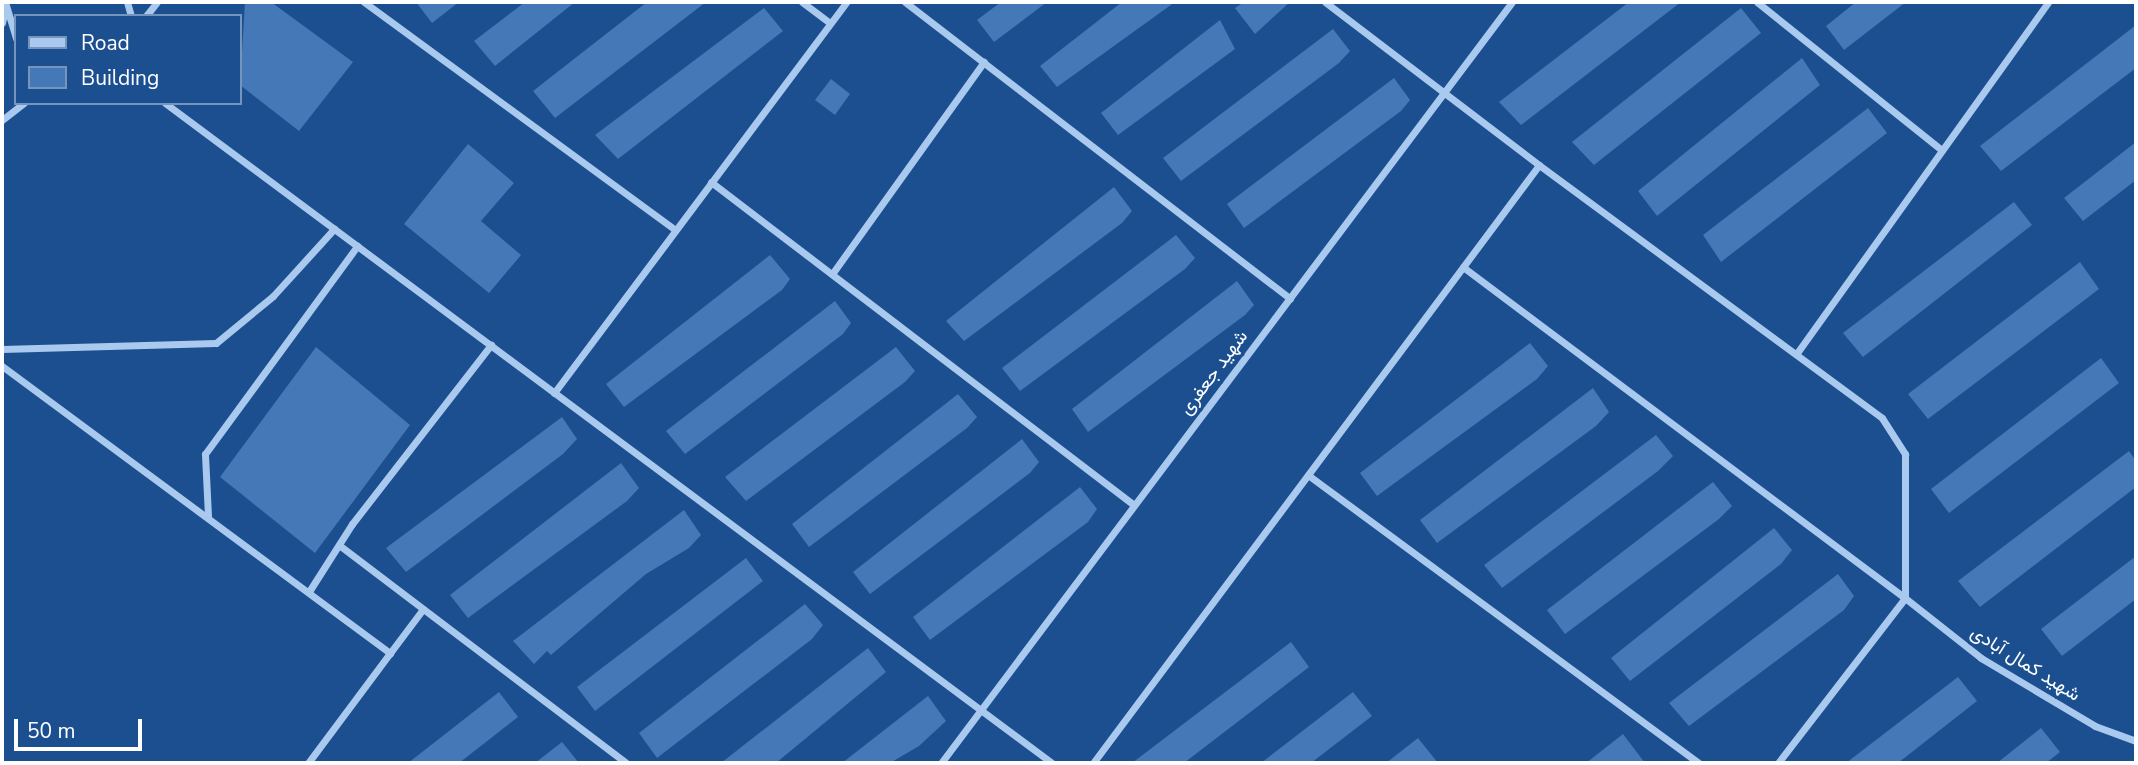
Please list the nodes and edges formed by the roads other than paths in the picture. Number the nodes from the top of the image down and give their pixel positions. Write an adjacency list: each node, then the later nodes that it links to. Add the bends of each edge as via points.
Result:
1 (364, 2): 22 (street)
2 (802, 2): 11 (street)
3 (846, 2): 11 (street)
4 (905, 2): 13 (street)
5 (1325, 2): 14 (street)
6 (1512, 2): 14 (street, شهید جعفری)
7 (1757, 2): 18 (street)
8 (2048, 2): 18 (street)
9 (5, 5): 10 (street); 12 (street)
10 (2, 23)
11 (830, 23): 20 (street)
12 (14, 33)
13 (984, 62): 25 (street); 26 (street)
14 (1444, 93): 19 (street); 26 (street, شهید جعفری)
15 (21, 105): 17 (street)
16 (168, 105): 21 (street)
17 (2, 120)
18 (1942, 150): 29 (street)
19 (1539, 165): 24 (street); 29 (street)
20 (711, 182): 22 (street); 25 (street)
21 (334, 229): 23 (street); 28 (street, via 273,296 216,343)
22 (676, 230): 31 (street)
23 (357, 246): 27 (street); 34 (street, via 205,454)
24 (1464, 267): 32 (street); 37 (street, شهید کمال آبادی)
25 (832, 274): 33 (street)
26 (1290, 298): 33 (street, شهید جعفری)
27 (491, 345): 31 (street); 35 (street)
28 (2, 349)
29 (1797, 353): 37 (street, via 1882,418 1905,454)
30 (2, 366): 34 (street)
31 (554, 393): 40 (street)
32 (1308, 475): 46 (street); 47 (street)
33 (1134, 505): 40 (street, شهید جعفری)
34 (208, 516): 36 (street)
35 (339, 545): 36 (street); 38 (street)
36 (310, 590): 39 (street)
37 (1905, 598): 41 (street, شهید کمال آبادی, via 1980,658 2095,726); 48 (street)
38 (423, 609): 39 (street); 43 (street)
39 (390, 653): 42 (street)
40 (980, 711): 44 (street, شهید جعفری); 45 (street)
41 (2136, 741)
42 (308, 763)
43 (626, 763)
44 (941, 763)
45 (1052, 763)
46 (1093, 763)
47 (1699, 763)
48 (1778, 763)

